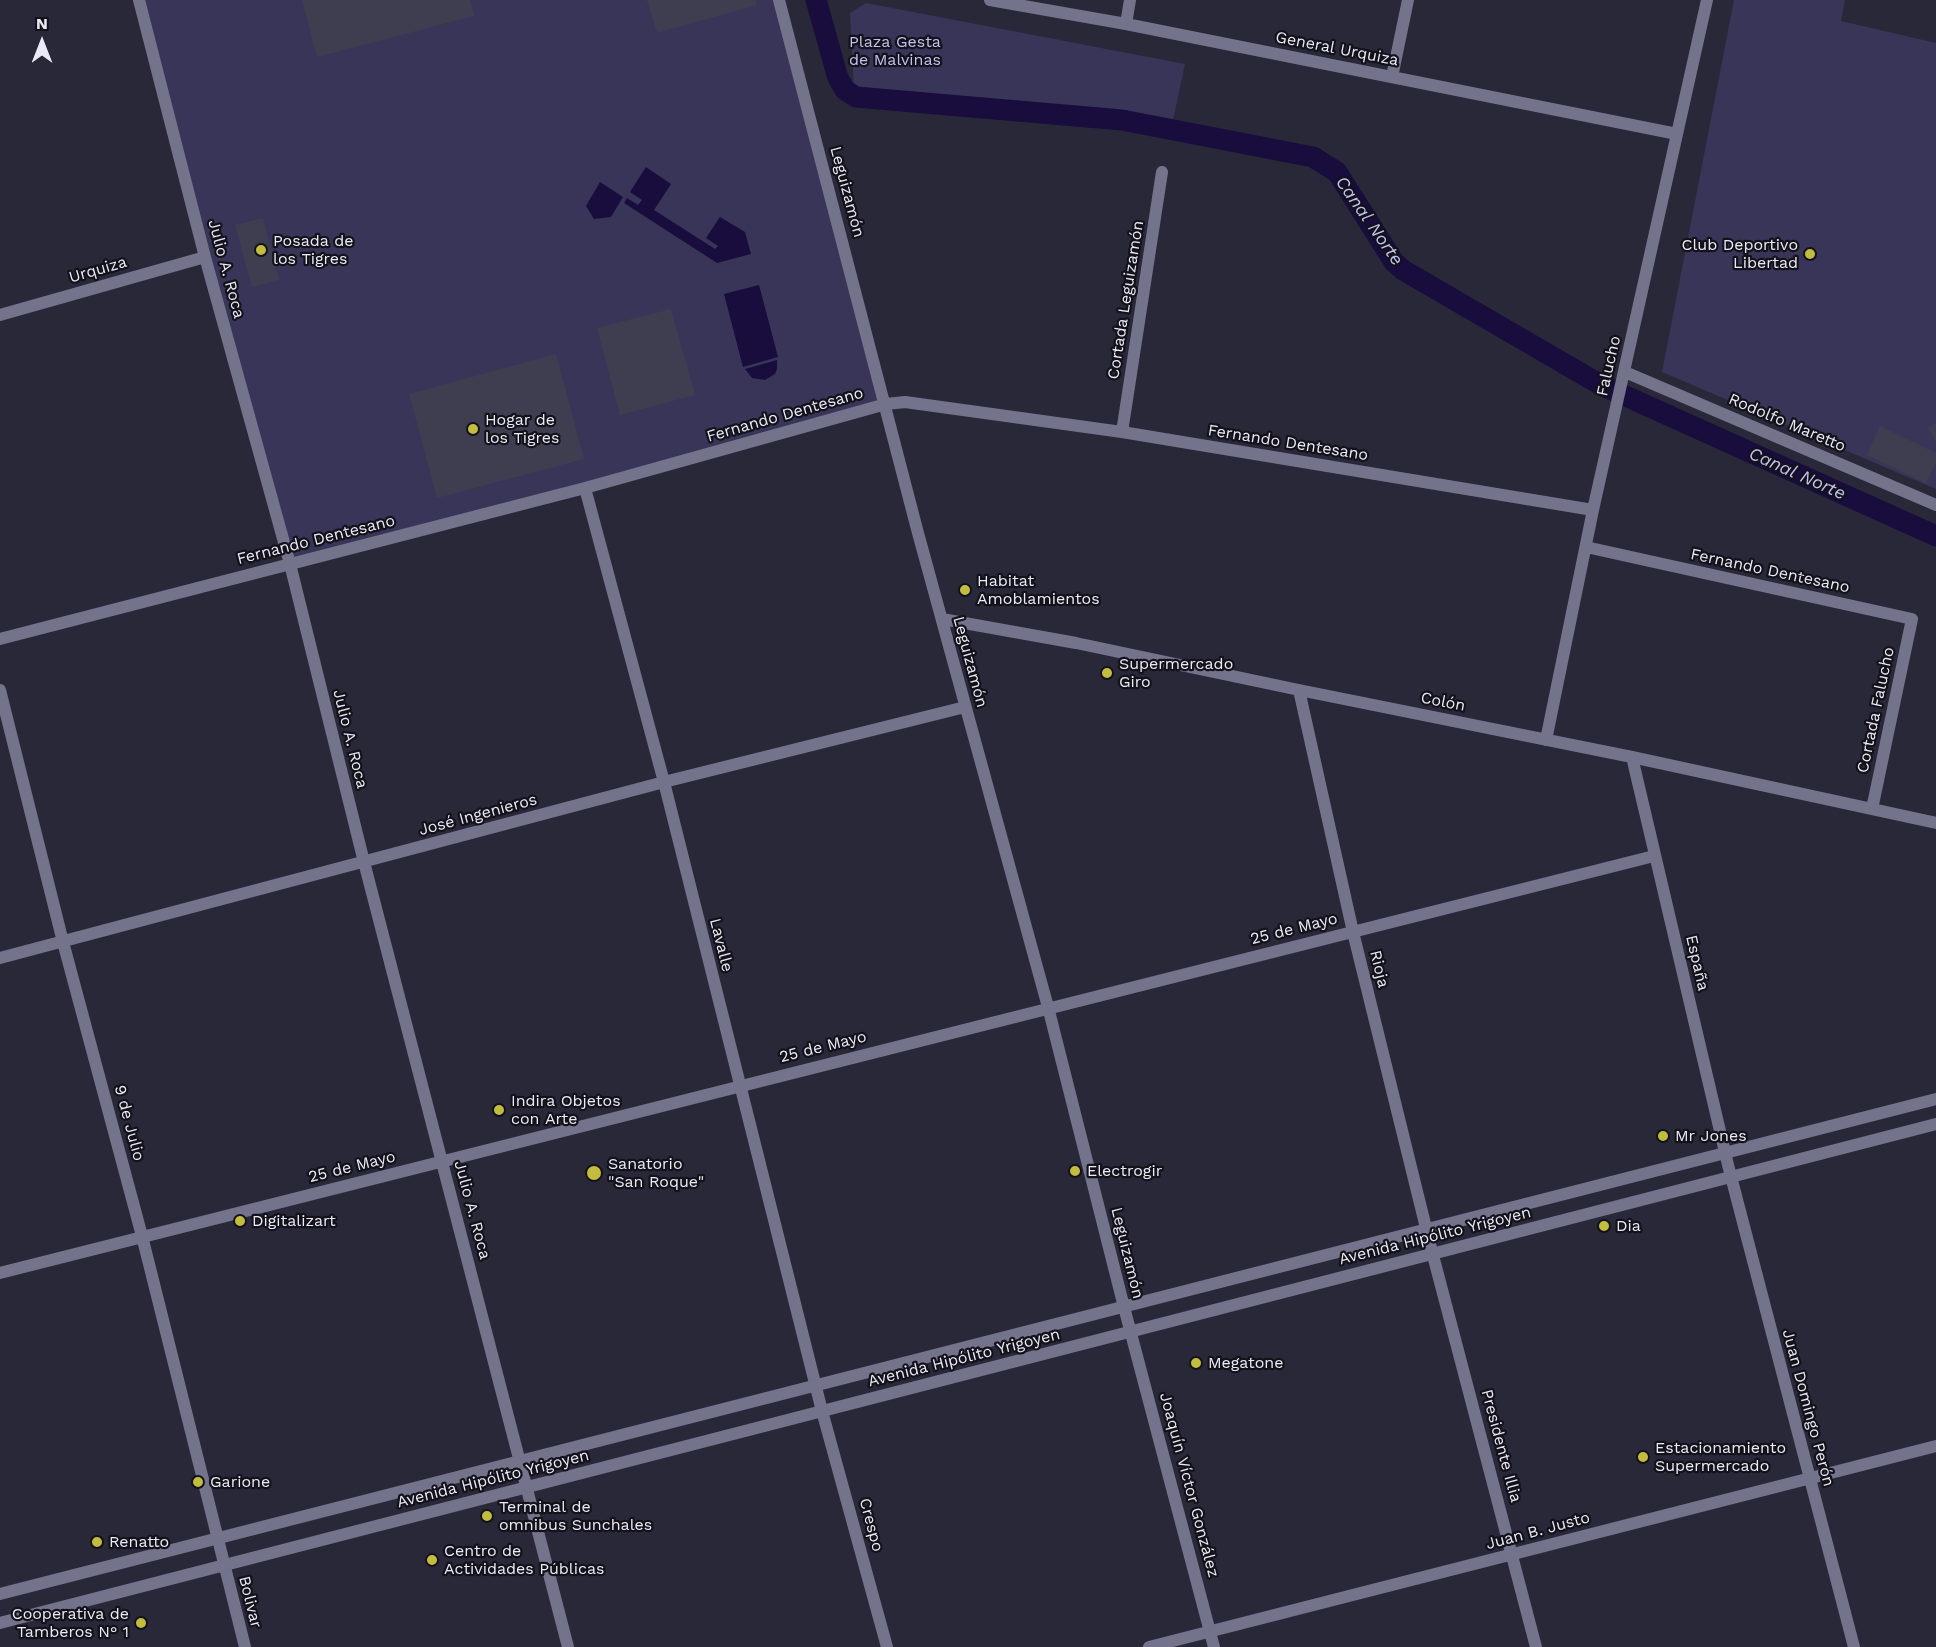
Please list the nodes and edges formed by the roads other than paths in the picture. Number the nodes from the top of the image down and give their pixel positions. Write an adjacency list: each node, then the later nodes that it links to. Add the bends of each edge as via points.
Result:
1 (139, 0): 11 (street, Julio A. Roca)
2 (779, 0): 14 (street, Leguizamón)
3 (990, 0): 7 (street, General Urquiza)
4 (1130, 0): 7 (street)
5 (1408, 0): 8 (street)
6 (1707, 0): 9 (street, Falucho)
7 (1126, 24): 8 (street, General Urquiza)
8 (1392, 77): 9 (street, General Urquiza)
9 (1677, 134): 13 (street, Falucho)
10 (1161, 172): 15 (street, Cortada Leguizamón)
11 (205, 258): 12 (street, Urquiza); 20 (street, Julio A. Roca)
12 (0, 315)
13 (1625, 372): 17 (street, Rodolfo Maretto); 18 (street, Falucho)
14 (886, 404): 15 (street, Fernando Dentesano, via 905,402); 16 (street, Fernando Dentesano); 21 (street, Leguizamón)
15 (1122, 432): 18 (street, Fernando Dentesano)
16 (585, 488): 20 (street, Fernando Dentesano); 29 (street, Lavalle)
17 (1936, 505)
18 (1593, 510): 19 (street, Falucho)
19 (1586, 547): 22 (street, Fernando Dentesano); 27 (street, Falucho)
20 (290, 564): 23 (street, Fernando Dentesano); 33 (street, Julio A. Roca)
21 (942, 619): 25 (street, Colón); 26 (street, Leguizamón)
22 (1912, 619): 30 (street, Cortada Falucho)
23 (0, 639)
24 (0, 690): 35 (street, 9 de Julio)
25 (1299, 690): 27 (street, Colón); 34 (street, Rioja)
26 (965, 707): 29 (street, José Ingenieros); 37 (street, Leguizamón)
27 (1546, 740): 28 (street, Colón)
28 (1632, 757): 30 (street, Colón); 32 (street, España)
29 (664, 782): 33 (street, José Ingenieros); 38 (street, Lavalle)
30 (1872, 809): 31 (street, Colón)
31 (1936, 822)
32 (1654, 856): 34 (street, 25 de Mayo); 41 (street, España)
33 (364, 862): 35 (street, José Ingenieros); 42 (street, Julio A. Roca)
34 (1353, 932): 37 (street, 25 de Mayo); 44 (street, Rioja)
35 (63, 942): 36 (street, José Ingenieros); 45 (street, 9 de Julio)
36 (0, 958)
37 (1048, 1007): 38 (street, 25 de Mayo); 48 (street, Leguizamón)
38 (739, 1086): 42 (street, 25 de Mayo); 50 (street, Lavalle)
39 (1936, 1099): 41 (street, Avenida Hipólito Yrigoyen)
40 (1936, 1124): 43 (street, Avenida Hipólito Yrigoyen)
41 (1725, 1153): 43 (street, España); 44 (street, Avenida Hipólito Yrigoyen)
42 (442, 1161): 45 (street, 25 de Mayo); 53 (street, Julio A. Roca)
43 (1731, 1177): 46 (street, Avenida Hipólito Yrigoyen); 54 (street, Juan Domingo Perón)
44 (1427, 1230): 46 (street, Rioja); 48 (street, Avenida Hipólito Yrigoyen)
45 (142, 1236): 47 (street, 25 de Mayo); 56 (street, 9 de Julio)
46 (1432, 1254): 49 (street, Avenida Hipólito Yrigoyen); 57 (street, Presidente Illia)
47 (0, 1273)
48 (1124, 1307): 49 (street, Leguizamón); 50 (street, Avenida Hipólito Yrigoyen)
49 (1131, 1332): 51 (street, Avenida Hipólito Yrigoyen); 61 (street, Joaquín Víctor González)
50 (816, 1385): 51 (street, Lavalle); 53 (street, Avenida Hipólito Yrigoyen)
51 (822, 1411): 55 (street, Avenida Hipólito Yrigoyen); 64 (street, Crespo)
52 (1936, 1446): 54 (street, Juan B. Justo)
53 (520, 1462): 55 (street, Julio A. Roca); 56 (street, Avenida Hipólito Yrigoyen)
54 (1809, 1477): 57 (street, Juan B. Justo); 68 (street, Juan Domingo Perón)
55 (527, 1487): 58 (street, Avenida Hipólito Yrigoyen); 63 (street, Julio A. Roca)
56 (218, 1538): 58 (street, 9 de Julio); 59 (street, Avenida Hipólito Yrigoyen)
57 (1513, 1555): 61 (street, Juan B. Justo); 67 (street, Presidente Illia)
58 (224, 1564): 60 (street, Avenida Hipólito Yrigoyen); 62 (street, Bolivar)
59 (0, 1594)
60 (0, 1623)
61 (1210, 1631): 65 (street, Juan B. Justo); 66 (street, Joaquín Víctor González)
62 (245, 1647)
63 (568, 1647)
64 (887, 1647)
65 (1149, 1647)
66 (1214, 1647)
67 (1536, 1647)
68 (1854, 1647)

